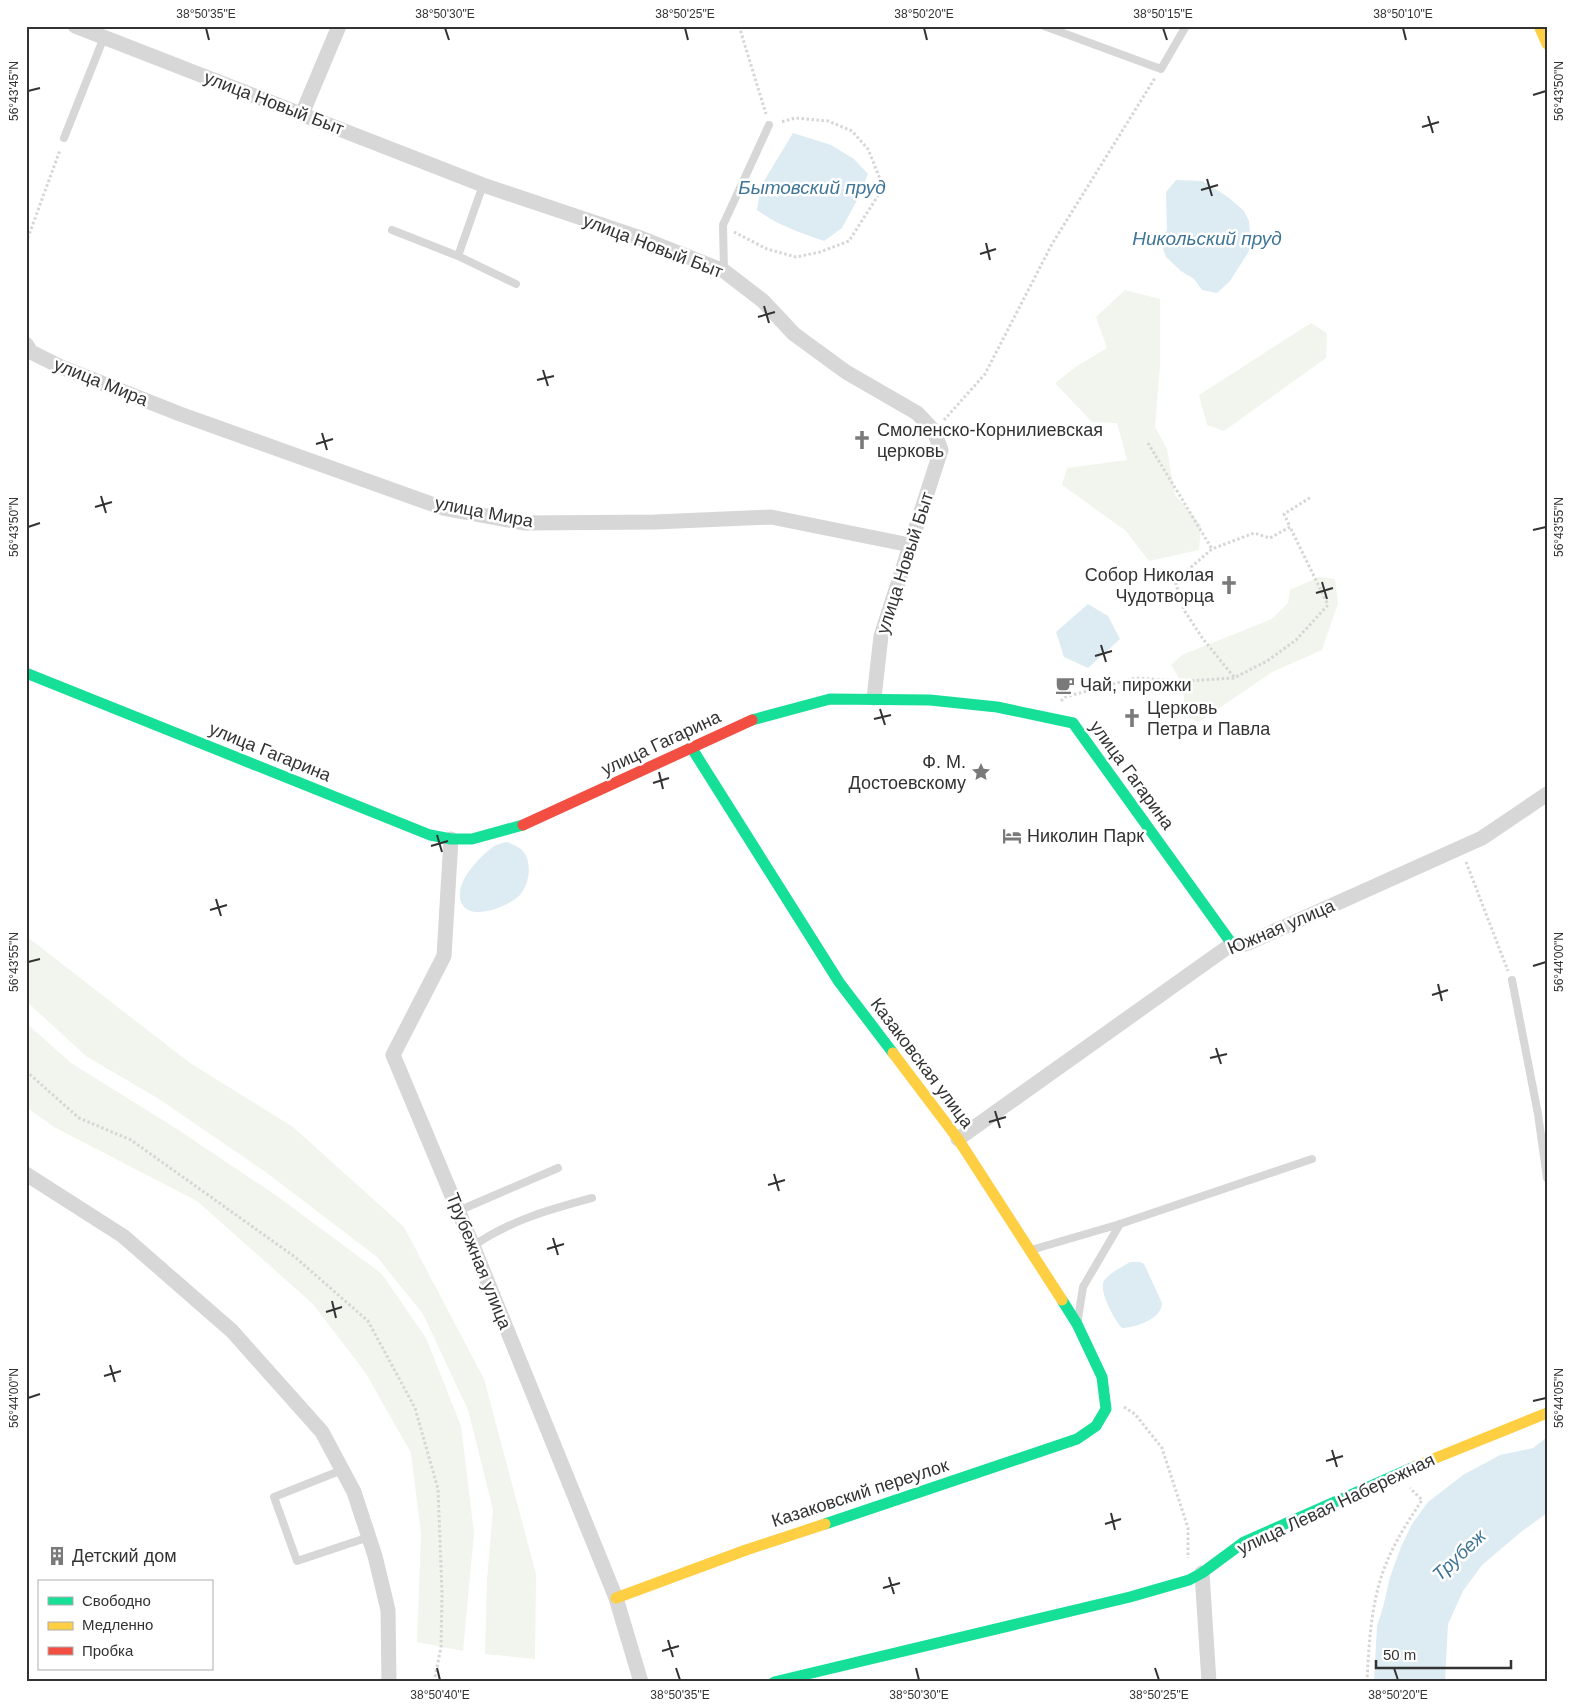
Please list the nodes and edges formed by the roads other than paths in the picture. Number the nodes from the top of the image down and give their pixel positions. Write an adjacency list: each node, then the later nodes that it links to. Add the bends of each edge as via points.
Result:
1 (75, 26): 6 (street, улица Новый Быт)
2 (339, 26): 8 (street)
3 (1044, 26): 4 (lane, via 1160,69)
4 (1186, 26)
5 (1540, 26): 7 (street)
6 (104, 37): 8 (street, улица Новый Быт); 10 (lane)
7 (1547, 44)
8 (302, 114): 11 (street, улица Новый Быт)
9 (769, 125): 14 (lane, via 723,225)
10 (64, 138)
11 (483, 185): 13 (lane); 14 (street, улица Новый Быт)
12 (392, 230): 13 (lane)
13 (458, 256): 15 (lane)
14 (724, 271): 17 (street, улица Новый Быт, via 764,301 794,334 846,372 917,413 934,431 941,450)
15 (516, 284)
16 (26, 344): 17 (street, улица Мира, via 31,352 70,371 443,508 525,523 771,517)
17 (910, 545): 19 (street, улица Новый Быт, via 881,636)
18 (26, 673): 22 (street, улица Гагарина, via 430,835)
19 (874, 698): 20 (street, улица Гагарина, via 830,699 755,719); 23 (street, улица Гагарина, via 997,707 1073,723)
20 (691, 746): 22 (street, улица Гагарина, via 530,823 472,840); 25 (street, Казаковская улица, via 838,982)
21 (1547, 794): 23 (street, Южная улица, via 1482,838 1246,944)
22 (451, 838): 31 (street, Трубежная улица, via 444,956 393,1055)
23 (1232, 944): 25 (street, Южная улица)
24 (1512, 980): 29 (lane)
25 (958, 1139): 34 (street, Казаковская улица)
26 (1312, 1159): 32 (lane)
27 (558, 1168): 31 (lane)
28 (26, 1174): 38 (street, via 123,1236 232,1331 322,1432)
29 (1547, 1178)
30 (592, 1198): 33 (lane, via 530,1216 490,1234)
31 (458, 1211): 33 (street, Трубежная улица)
32 (1120, 1224): 34 (lane); 35 (lane, via 1083,1287)
33 (473, 1246): 41 (street, Трубежная улица)
34 (1029, 1251): 35 (street, Казаковская улица)
35 (1077, 1324): 36 (street, Казаковская улица, via 1102,1377)
36 (1106, 1409): 41 (street, Казаковский переулок, via 1096,1426 1077,1439 746,1550)
37 (1547, 1413): 40 (street, улица Левая Набережная, via 1404,1470 1244,1542)
38 (342, 1470): 39 (street, via 354,1492); 39 (lane, via 274,1497 297,1561)
39 (369, 1538): 43 (street, via 388,1610)
40 (1195, 1576): 46 (street, via 1120,1599); 47 (street)
41 (616, 1598): 42 (street, Трубежная улица)
42 (635, 1664): 44 (street); 45 (street, Трубежная улица)
43 (389, 1682)
44 (627, 1682)
45 (641, 1682)
46 (774, 1682)
47 (1209, 1682)

